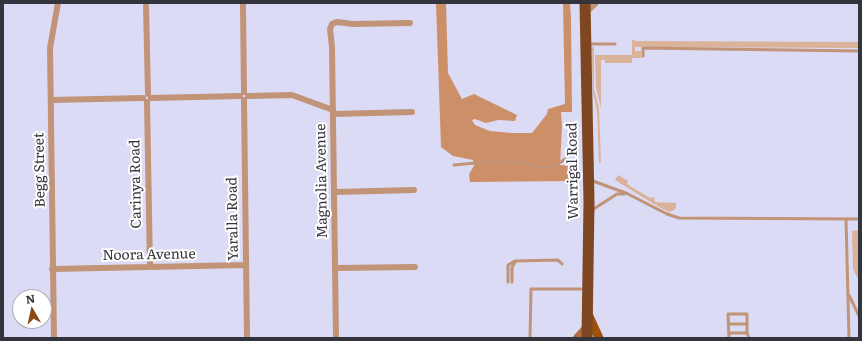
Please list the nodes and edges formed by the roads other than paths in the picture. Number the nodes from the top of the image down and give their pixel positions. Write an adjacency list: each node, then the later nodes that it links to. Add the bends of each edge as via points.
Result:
1 (58, 3): 13 (street, Begg Street, via 50,46)
2 (596, 3): 5 (street)
3 (243, 5): 11 (street, Yaralla Road)
4 (146, 6): 12 (street, Carinya Road)
5 (585, 8): 7 (highway, Warrigal Road)
6 (410, 23): 14 (street, Magnolia Avenue, via 332,24 330,29)
7 (585, 44): 8 (lane); 18 (highway, Warrigal Road)
8 (615, 44)
9 (859, 51): 10 (lane, via 643,48)
10 (643, 56)
11 (244, 96): 12 (street); 14 (street, via 292,94); 27 (street, Yaralla Road)
12 (147, 98): 13 (street); 28 (street, Carinya Road)
13 (51, 100): 31 (street, Begg Street)
14 (333, 112): 15 (street); 20 (street, Magnolia Avenue)
15 (412, 112)
16 (565, 159): 17 (lane, via 550,168 513,162)
17 (454, 165)
18 (589, 179): 21 (lane); 22 (highway, Warrigal Road)
19 (414, 190): 20 (street)
20 (335, 192): 30 (street, Magnolia Avenue)
21 (626, 193): 22 (lane, via 617,194); 23 (lane, via 679,218)
22 (589, 212): 34 (highway, Warrigal Road)
23 (846, 219): 24 (lane); 35 (lane)
24 (859, 219)
25 (516, 261): 26 (lane, via 558,260); 32 (lane, via 508,265); 33 (lane, via 512,267)
26 (562, 264)
27 (246, 265): 28 (street, Noora Avenue); 44 (street, Yaralla Road)
28 (150, 267): 31 (street, Noora Avenue)
29 (415, 267): 30 (street)
30 (335, 268): 45 (street, Magnolia Avenue)
31 (52, 269): 43 (street, Begg Street)
32 (508, 282)
33 (512, 282)
34 (586, 289): 36 (highway, Warrigal Road); 46 (lane, via 531,289)
35 (848, 293): 37 (lane); 51 (lane)
36 (587, 313): 40 (highway, Warrigal Road); 48 (main road)
37 (859, 316)
38 (728, 324): 39 (lane); 39 (lane, via 728,314 747,314); 41 (lane)
39 (747, 324): 42 (lane)
40 (587, 332): 47 (main road)
41 (728, 333): 42 (lane); 49 (lane)
42 (747, 333): 50 (lane)
43 (54, 338)
44 (247, 338)
45 (336, 338)
46 (530, 338)
47 (577, 338)
48 (599, 338)
49 (729, 338)
50 (749, 338)
51 (849, 338)

